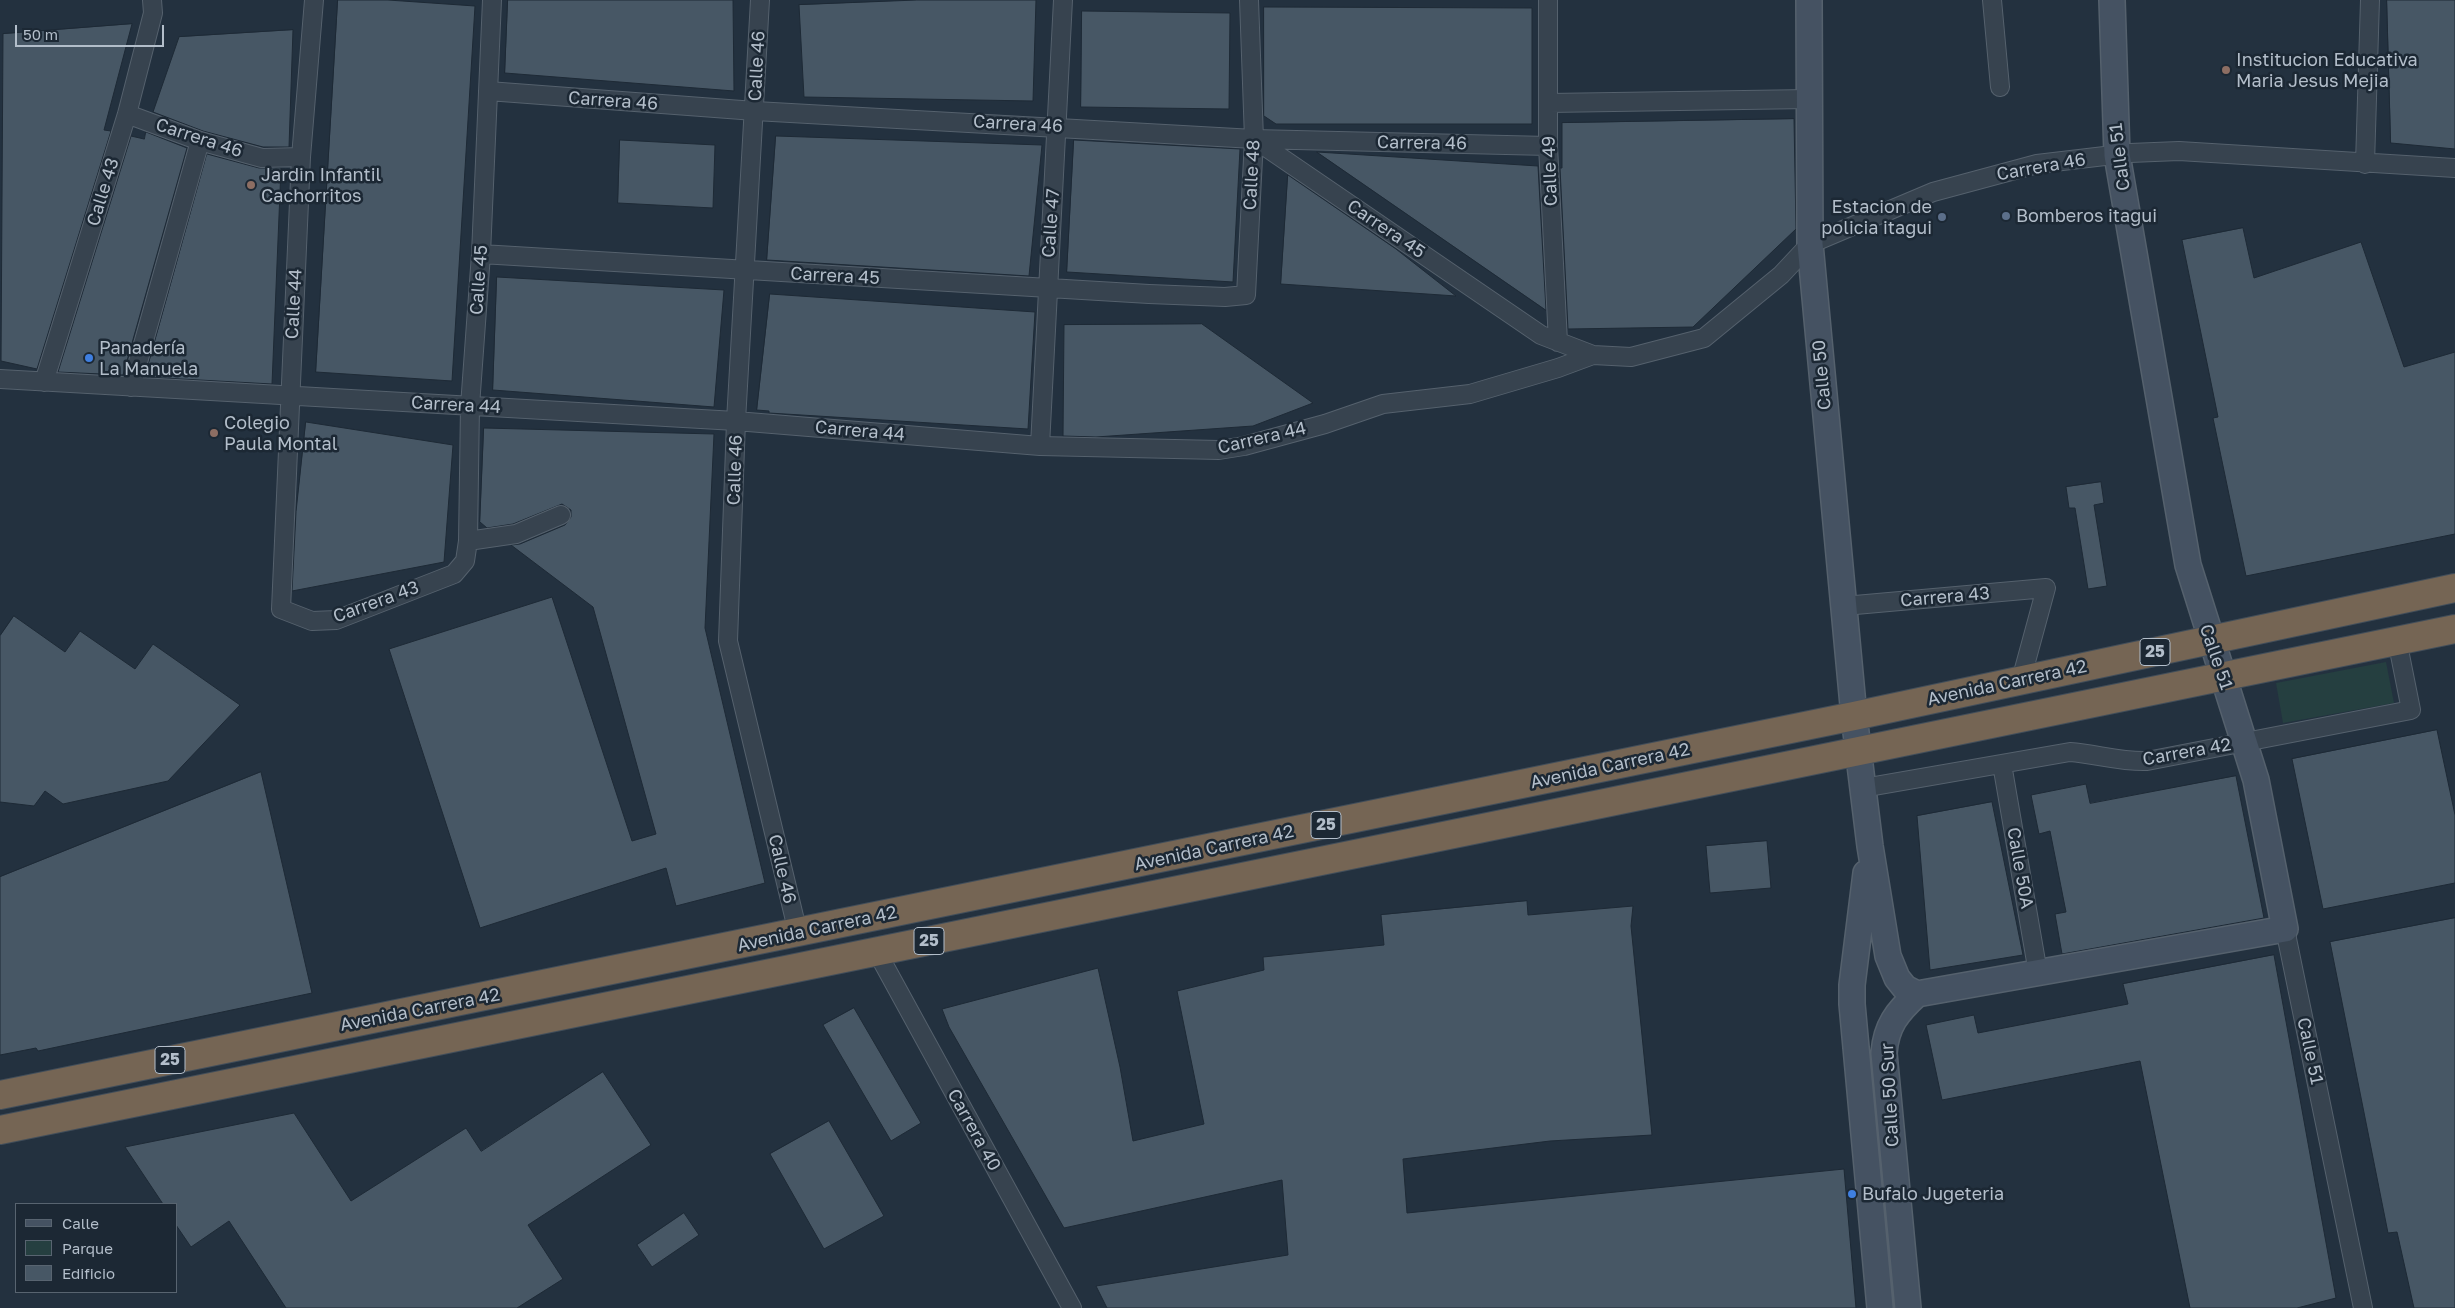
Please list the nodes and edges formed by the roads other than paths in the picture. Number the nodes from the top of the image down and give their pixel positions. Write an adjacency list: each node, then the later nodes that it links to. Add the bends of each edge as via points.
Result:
1 (152, 0): 17 (street, Calle 43, via 153,13)
2 (314, 0): 23 (street, Calle 44)
3 (492, 0): 13 (street, Calle 45)
4 (760, 0): 16 (street, Calle 46)
5 (1063, 0): 18 (street, Calle 47)
6 (1249, 0): 19 (street, Calle 48)
7 (1548, 0): 15 (street, Calle 49)
8 (1809, 0): 14 (street, Calle 50)
9 (1992, 0): 12 (street)
10 (2112, 0): 22 (street, Calle 51)
11 (2370, 0): 24 (street)
12 (2000, 87)
13 (488, 91): 16 (street, Carrera 46); 27 (street, Calle 45)
14 (1809, 99): 15 (street); 26 (street, Calle 50)
15 (1549, 103): 21 (street, Calle 49)
16 (755, 111): 18 (street, Carrera 46); 28 (street, Calle 46)
17 (127, 114): 20 (street, Carrera 46); 35 (street, Calle 43)
18 (1055, 126): 19 (street, Carrera 46); 29 (street, Calle 47)
19 (1254, 139): 21 (street, Carrera 46); 30 (street, Calle 48, via 1246,295); 32 (street, Carrera 45, via 1518,320)
20 (200, 141): 23 (street, Carrera 46, via 262,158); 36 (street)
21 (1548, 146): 32 (street, Calle 49)
22 (2117, 155): 24 (street, Carrera 46, via 2179,151); 26 (street, Carrera 46, via 2037,164 1933,192); 48 (street, Calle 51, via 2188,565)
23 (301, 157): 37 (street, Calle 44)
24 (2365, 164): 25 (street, Carrera 46)
25 (2455, 168)
26 (1810, 244): 31 (street, Carrera 46, via 1780,274); 45 (street, Calle 50)
27 (481, 254): 28 (street, Carrera 45); 38 (street, Calle 45)
28 (746, 271): 29 (street, Carrera 45); 39 (street, Calle 46)
29 (1047, 287): 30 (street, Carrera 45); 40 (street, Calle 47)
30 (1190, 296)
31 (1704, 338): 33 (street, Carrera 44, via 1631,357)
32 (1558, 342): 33 (street, Carrera 45)
33 (1593, 355): 40 (street, Carrera 44, via 1470,394 1383,404 1244,446 1218,450)
34 (0, 379): 35 (street, Carrera 44)
35 (44, 382): 36 (street, Carrera 44)
36 (132, 387): 37 (street, Carrera 44)
37 (289, 396): 38 (street, Carrera 44); 46 (street, Calle 44)
38 (470, 406): 39 (street, Carrera 44); 42 (street, Calle 45)
39 (736, 421): 40 (street, Carrera 44); 59 (street, Calle 46, via 728,641)
40 (1040, 446)
41 (561, 515): 42 (street, via 516,534)
42 (468, 541): 43 (street, Calle 45)
43 (465, 561): 46 (street, Carrera 43, via 454,574 336,620 312,621)
44 (2455, 588): 48 (highway, Avenida Carrera 42 / 25)
45 (1844, 606): 51 (street, Carrera 43, via 2046,588); 52 (street, Calle 50)
46 (281, 609)
47 (2455, 628): 49 (highway, Avenida Carrera 42 / 25)
48 (2210, 640): 50 (street, Calle 51); 51 (highway, Avenida Carrera 42 / 25)
49 (2397, 640): 50 (highway, Avenida Carrera 42 / 25); 53 (street, Carrera 42, via 2411,710)
50 (2222, 675): 53 (street, Calle 51); 54 (highway, Avenida Carrera 42 / 25)
51 (2021, 680): 52 (highway, Avenida Carrera 42 / 25)
52 (1854, 716): 54 (street, Calle 50); 59 (highway, Avenida Carrera 42 / 25)
53 (2245, 741): 55 (street, Carrera 42, via 2147,761 2132,762 2070,752); 58 (street, Calle 51, via 2256,780)
54 (1858, 749): 56 (street, Calle 50 Sur); 60 (highway, Avenida Carrera 42 / 25)
55 (2002, 764): 56 (street, Carrera 42); 61 (street, Calle 50A)
56 (1863, 788): 57 (street, Calle 50 Sur)
57 (1870, 846): 64 (street, Calle 50 Sur, via 1888,956 1897,978 1905,988); 68 (street, Calle 50 Sur, via 1852,1004)
58 (2285, 929): 61 (street); 70 (street, Calle 51)
59 (798, 933): 62 (highway, Avenida Carrera 42 / 25)
60 (877, 952): 63 (highway, Avenida Carrera 42 / 25); 67 (street, Carrera 40)
61 (2038, 973): 64 (street)
62 (599, 974): 63 (highway); 65 (highway, Avenida Carrera 42 / 25)
63 (734, 982): 66 (highway, Avenida Carrera 42 / 25)
64 (1917, 994): 69 (street, Calle 50 Sur, via 1889,1026 1884,1053)
65 (0, 1095)
66 (0, 1130)
67 (1072, 1308)
68 (1880, 1308)
69 (1908, 1308)
70 (2363, 1308)

